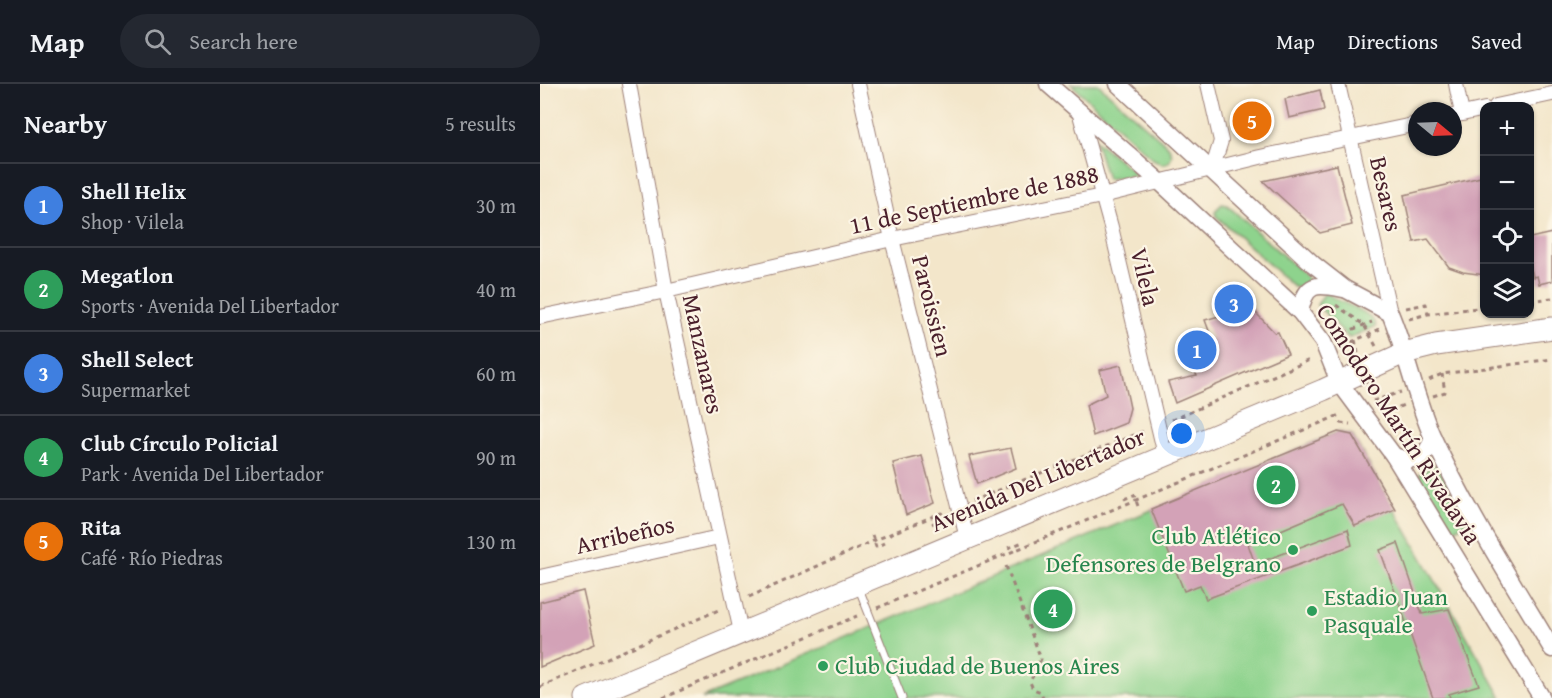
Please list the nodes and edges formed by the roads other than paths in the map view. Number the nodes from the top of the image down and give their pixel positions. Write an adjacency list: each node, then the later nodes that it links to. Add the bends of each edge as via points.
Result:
1 (628, 84): 21 (street, Manzanares)
2 (858, 84): 19 (street, Paroissien)
3 (1048, 84): 12 (street, Comodoro Martín Rivadavia)
4 (1118, 84): 16 (street, Comodoro Martín Rivadavia)
5 (1208, 84): 16 (street, via 1221,141)
6 (1338, 84): 15 (street, Besares)
7 (1456, 84): 9 (street)
8 (1552, 94): 10 (street)
9 (1457, 102)
10 (1515, 102)
11 (1480, 110): 13 (street)
12 (1079, 111): 17 (street, Comodoro Martín Rivadavia); 18 (street, Vilela)
13 (1462, 114)
14 (1408, 126): 15 (street, 11 de Septiembre de 1888)
15 (1350, 138): 16 (street, 11 de Septiembre de 1888); 24 (street, Besares)
16 (1212, 170): 17 (street, 11 de Septiembre de 1888); 20 (street, Comodoro Martín Rivadavia)
17 (1160, 182): 18 (street, 11 de Septiembre de 1888); 22 (street, Comodoro Martín Rivadavia)
18 (1102, 196): 19 (street, 11 de Septiembre de 1888); 29 (street, Vilela)
19 (892, 239): 21 (street, 11 de Septiembre de 1888); 32 (street, Paroissien)
20 (1345, 289): 22 (street, via 1313,287 1303,297); 24 (street, Comodoro Martín Rivadavia)
21 (666, 291): 23 (street, 11 de Septiembre de 1888); 31 (street, Manzanares)
22 (1300, 312): 27 (street, Comodoro Martín Rivadavia, via 1326,347)
23 (540, 317)
24 (1392, 318): 26 (street, Comodoro Martín Rivadavia)
25 (1552, 328): 26 (main road, Avenida Del Libertador)
26 (1404, 352): 27 (main road, Avenida Del Libertador); 28 (street, Comodoro Martín Rivadavia)
27 (1339, 382): 29 (main road, Avenida Del Libertador); 30 (street, Comodoro Martín Rivadavia)
28 (1433, 438): 30 (street, via 1428,451 1418,459); 36 (street, Comodoro Martín Rivadavia, via 1478,524)
29 (1165, 455): 32 (main road, Avenida Del Libertador)
30 (1395, 456): 39 (street, Comodoro Martín Rivadavia)
31 (719, 537): 33 (street, Arribeños); 35 (street, Manzanares)
32 (967, 538): 34 (main road, Avenida Del Libertador)
33 (540, 578)
34 (857, 584): 35 (main road, Avenida Del Libertador); 38 (lane)
35 (741, 633): 37 (main road, Avenida Del Libertador)
36 (1552, 649)
37 (586, 698)
38 (902, 698)
39 (1542, 698)

